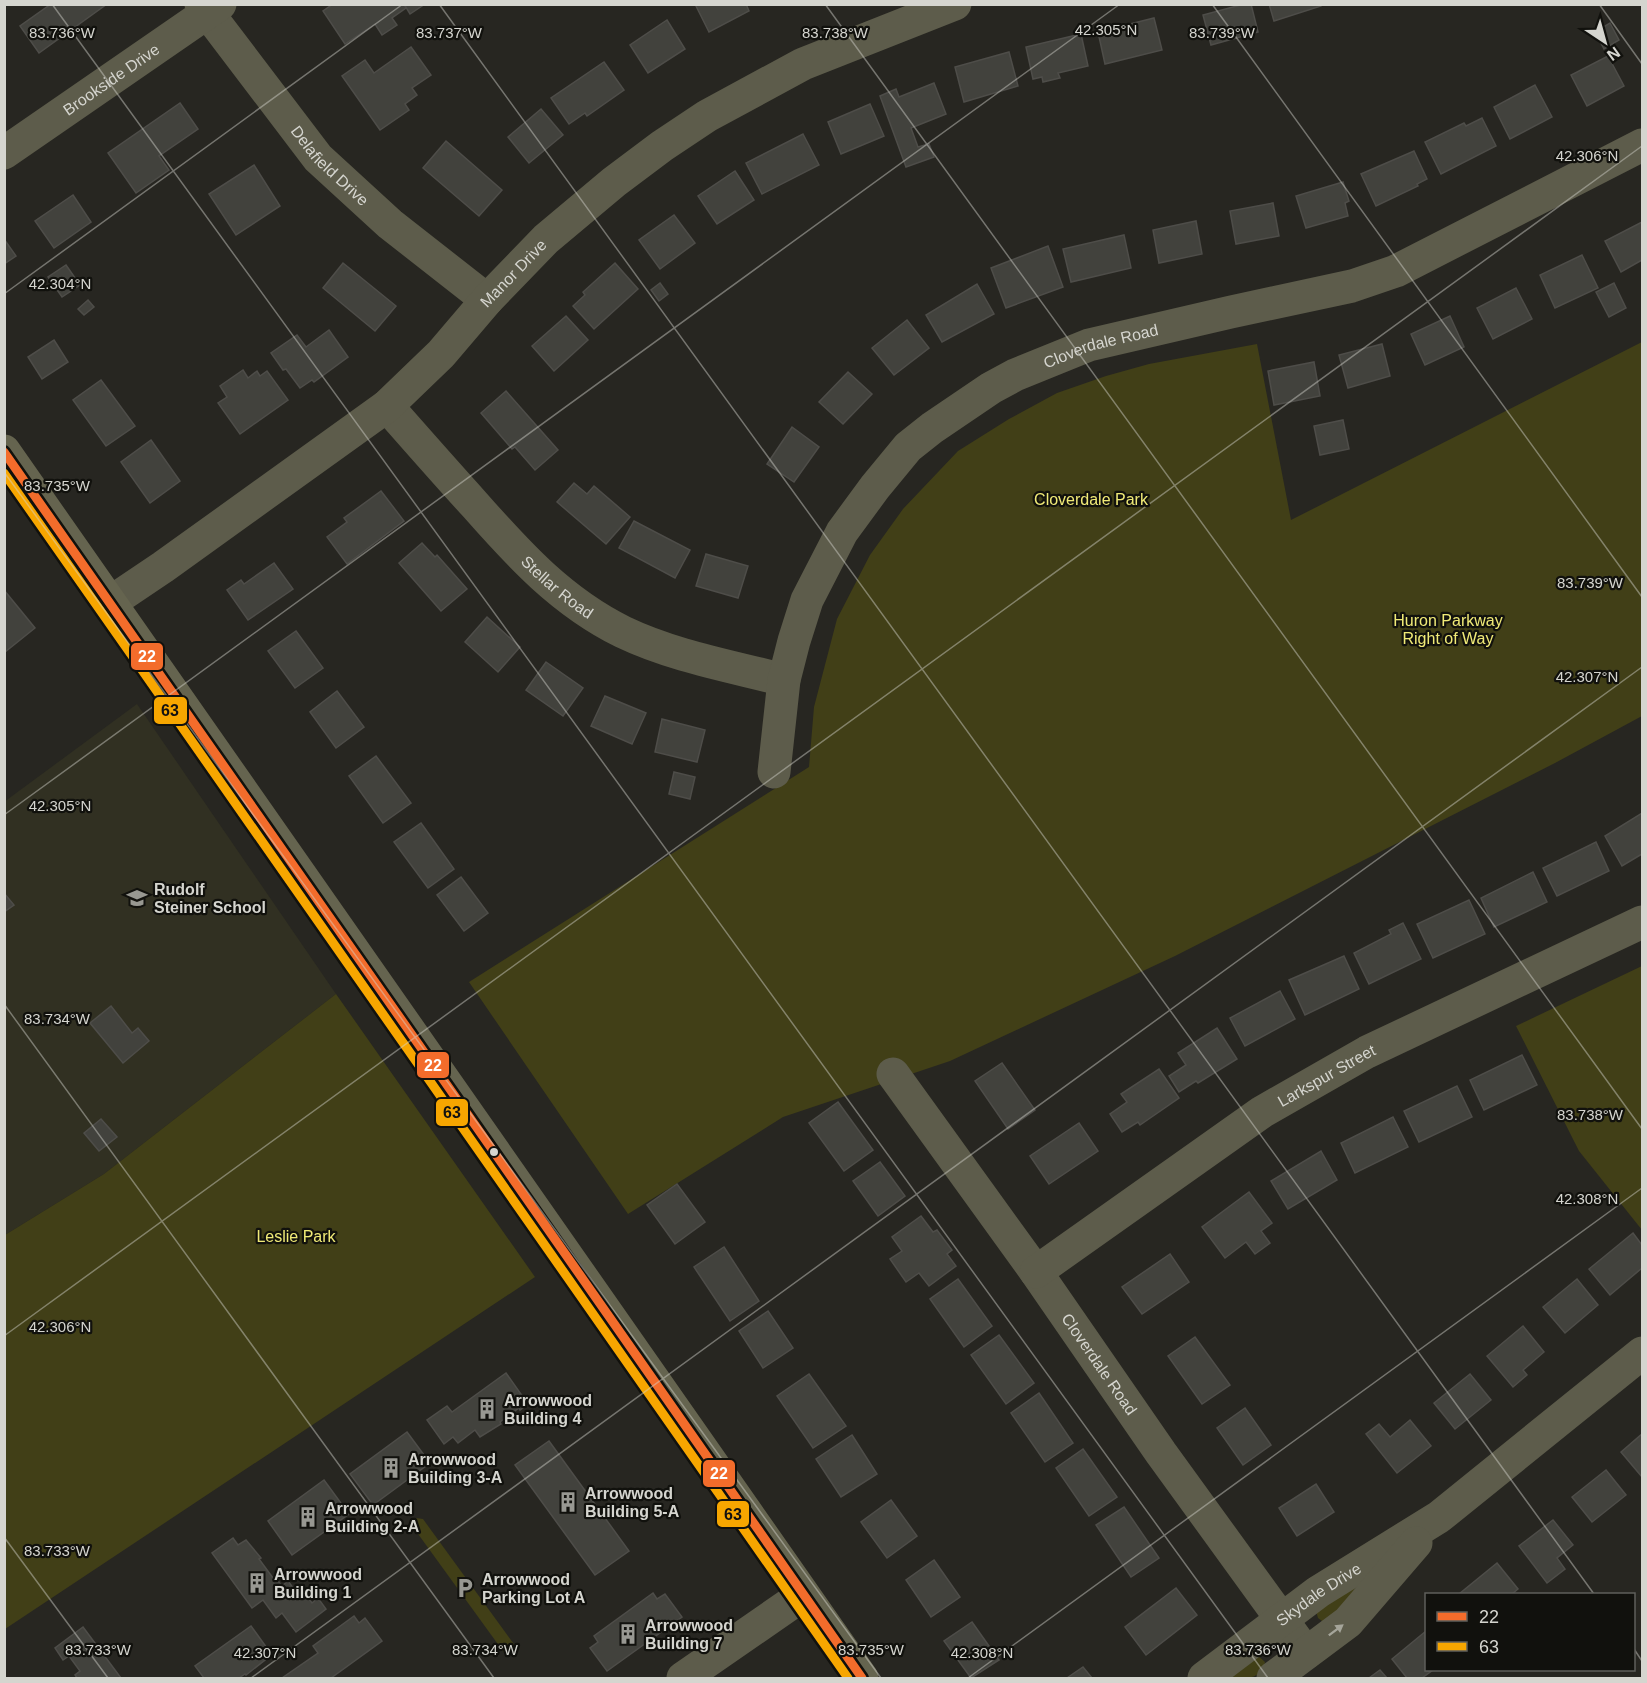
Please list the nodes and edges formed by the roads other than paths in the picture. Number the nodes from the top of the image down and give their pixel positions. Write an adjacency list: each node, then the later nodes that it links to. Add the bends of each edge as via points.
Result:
1 (949, 5): 5 (street, Manor Drive, via 803,64 707,116 614,182 546,239)
2 (210, 7): 4 (street, Brookside Drive); 5 (street, Delafield Drive, via 318,158 390,224)
3 (1642, 145): 9 (street, Cloverdale Road, via 1373,280 1089,345 991,388 908,447 842,532 807,600)
4 (4, 153)
5 (487, 300): 6 (street, Manor Drive, via 441,354)
6 (387, 406): 8 (street, Manor Drive); 9 (street, Stellar Road, via 520,557 572,602 653,645)
7 (4, 451): 8 (main road)
8 (111, 602): 16 (main road)
9 (784, 680): 10 (street, Cloverdale Road)
10 (774, 772)
11 (1642, 922): 13 (street, Larkspur Street, via 1367,1052 1262,1112)
12 (893, 1074): 13 (street, Cloverdale Road)
13 (1036, 1272): 17 (street, Cloverdale Road)
14 (1642, 1353): 15 (street, Skydale Drive)
15 (1439, 1517): 17 (street, Skydale Drive, via 1318,1592); 18 (street, Skydale Drive, one-way to 15, via 1348,1622)
16 (803, 1595): 19 (street); 20 (main road)
17 (1281, 1620): 18 (street, Cloverdale Road); 21 (street, Skydale Drive)
18 (1306, 1653): 22 (street, Skydale Drive)
19 (683, 1678)
20 (862, 1678)
21 (1204, 1678)
22 (1273, 1678)

